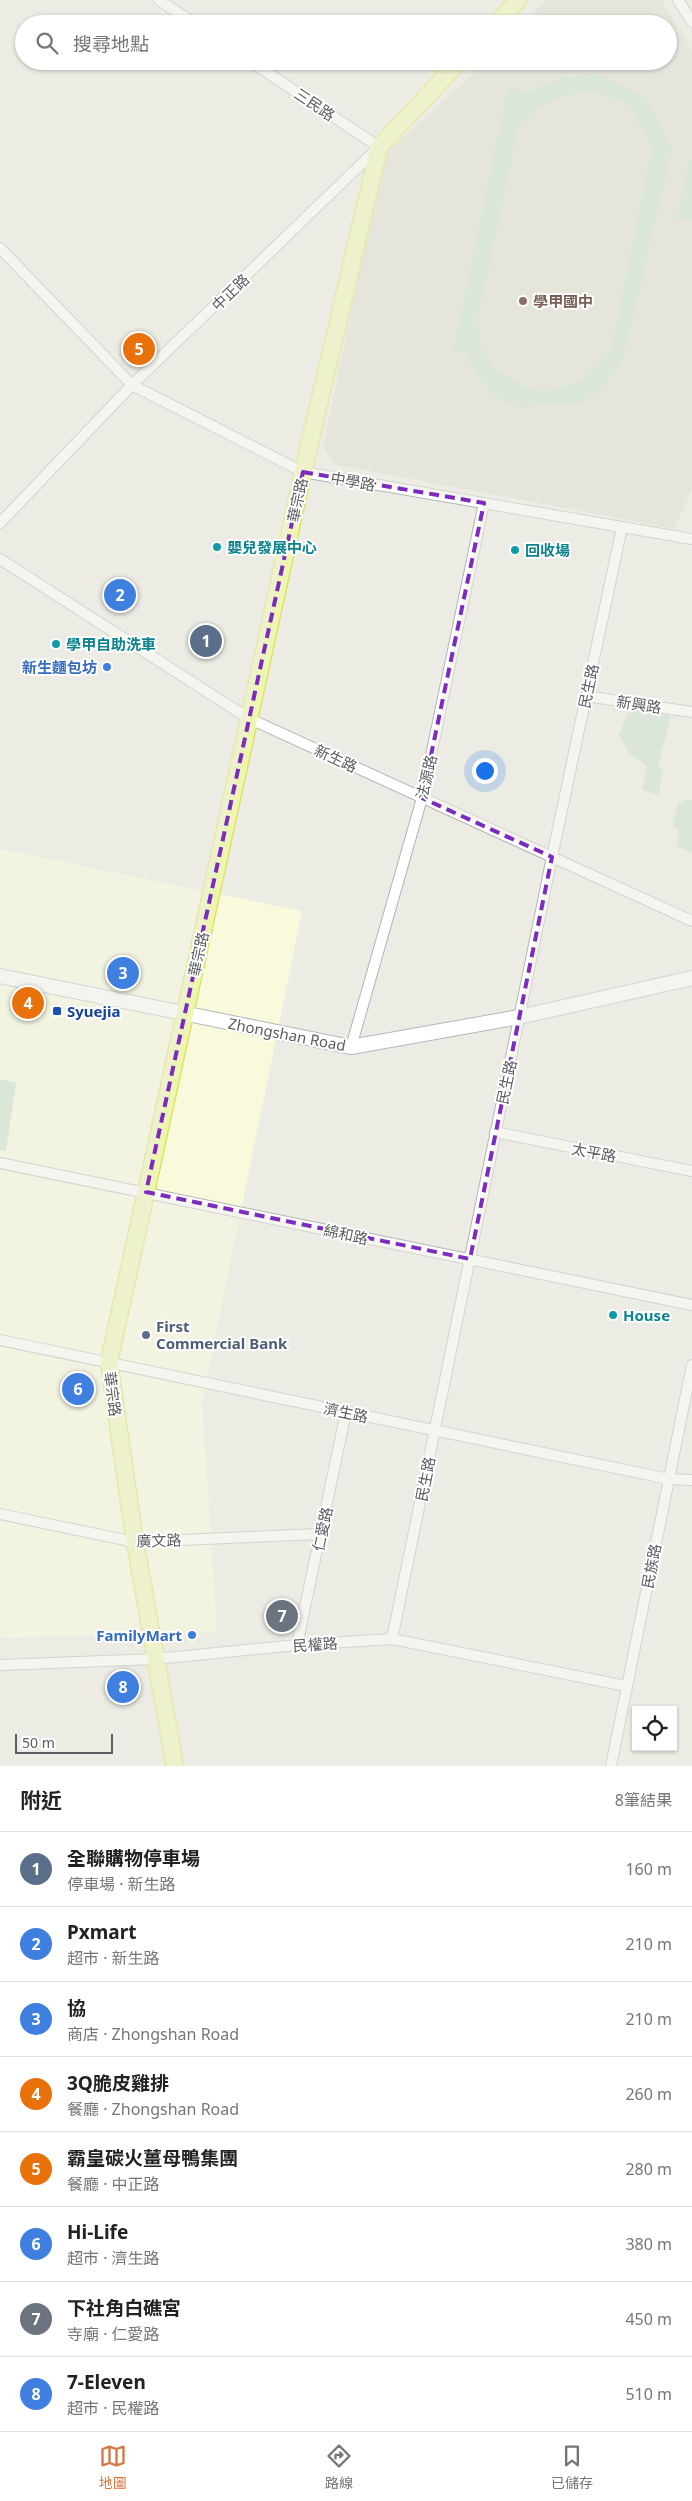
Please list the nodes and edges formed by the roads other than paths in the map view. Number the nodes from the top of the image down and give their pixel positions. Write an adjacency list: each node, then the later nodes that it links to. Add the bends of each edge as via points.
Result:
1 (160, 0): 4 (street)
2 (518, 0): 5 (main road)
3 (678, 0): 6 (street)
4 (182, 15)
5 (504, 15)
6 (692, 22)
7 (263, 70): 9 (street, 三民路)
8 (452, 70): 9 (main road, 中正路)
9 (379, 148): 11 (street, 中正路); 12 (main road, 華宗路)
10 (0, 248): 11 (street, 中學路)
11 (132, 385): 12 (street, 中學路); 14 (street, 中正路)
12 (303, 472): 13 (street, 中學路); 20 (main road, 華宗路)
13 (484, 503): 15 (street, 中學路); 21 (street, 法源路)
14 (0, 523)
15 (622, 527): 16 (street, 中學路); 18 (street, 民生路)
16 (692, 539)
17 (0, 559): 20 (street, 新生路)
18 (586, 696): 19 (street, 新興路); 22 (street, 民生路)
19 (692, 712)
20 (248, 718): 21 (street, 新生路); 26 (main road, 華宗路)
21 (422, 798): 22 (street, 新生路); 28 (street, 法源路)
22 (552, 857): 23 (street, 新生路); 27 (street, 民生路)
23 (692, 921)
24 (0, 976): 26 (main road, Zhongshan Road)
25 (692, 978): 27 (main road, Zhongshan Road)
26 (185, 1014): 28 (main road, Zhongshan Road); 32 (main road, 華宗路)
27 (519, 1017): 28 (main road, Zhongshan Road); 29 (street, 民生路)
28 (351, 1047)
29 (495, 1132): 31 (street, 太平路); 33 (street, 民生路)
30 (0, 1163): 32 (street, 綿和路)
31 (692, 1172)
32 (146, 1192): 33 (street, 綿和路); 36 (main road, 華宗路)
33 (470, 1259): 34 (street, 綿和路); 39 (street, 民生路)
34 (692, 1305)
35 (0, 1340): 36 (street, 濟生路)
36 (109, 1362): 38 (street, 濟生路); 44 (main road, 華宗路)
37 (692, 1365): 40 (street, 民族路)
38 (346, 1412): 39 (street, 濟生路); 43 (street, 仁愛路)
39 (434, 1431): 40 (street, 濟生路); 45 (street, 民生路)
40 (669, 1478): 41 (street, 濟生路); 49 (street, 民族路)
41 (692, 1480)
42 (0, 1514): 44 (street, 廣文路)
43 (320, 1534): 44 (street, 廣文路); 46 (street, 仁愛路)
44 (135, 1542): 47 (main road, 華宗路)
45 (392, 1639): 46 (street, 民權路); 49 (street, 民權路)
46 (297, 1645): 47 (street, 民權路)
47 (156, 1659): 48 (street, 民權路); 50 (main road, 華宗路)
48 (0, 1666)
49 (626, 1686): 51 (street, 民族路)
50 (175, 1766)
51 (611, 1766)

